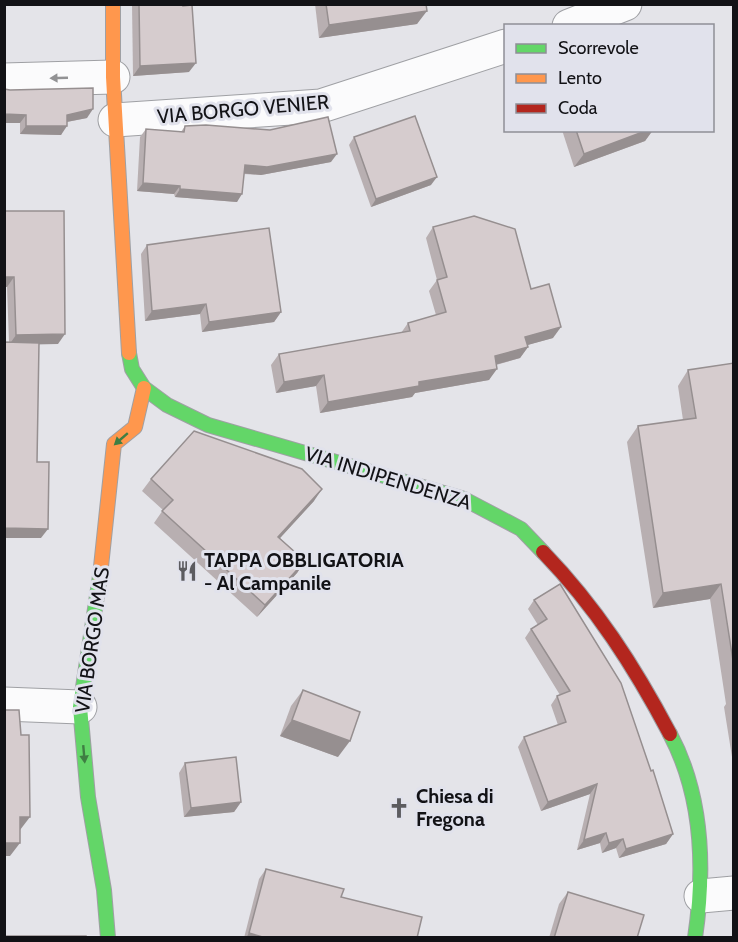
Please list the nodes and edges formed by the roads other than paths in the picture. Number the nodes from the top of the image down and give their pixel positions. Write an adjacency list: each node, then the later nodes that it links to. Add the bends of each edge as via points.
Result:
1 (113, 4): 5 (main road, VIA INDIPENDENZA)
2 (624, 4): 3 (street)
3 (573, 24)
4 (504, 47): 7 (street, VIA BORGO VENIER, via 321,106)
5 (113, 76): 6 (street, one-way to 6); 7 (main road, VIA INDIPENDENZA)
6 (4, 80)
7 (115, 120): 8 (main road, VIA INDIPENDENZA, via 126,340 132,369)
8 (144, 388): 10 (main road, VIA BORGO MAS, one-way to 10, via 135,427 114,444 103,560); 12 (main road, VIA INDIPENDENZA, via 167,405 208,425 464,498 521,529 579,590 638,673 675,743 690,785 701,849)
9 (4, 704): 10 (street)
10 (80, 707): 13 (main road, VIA BORGO MAS, one-way to 13)
11 (734, 892): 12 (street)
12 (701, 896): 14 (main road, VIA INDIPENDENZA)
13 (108, 938)
14 (695, 938)

